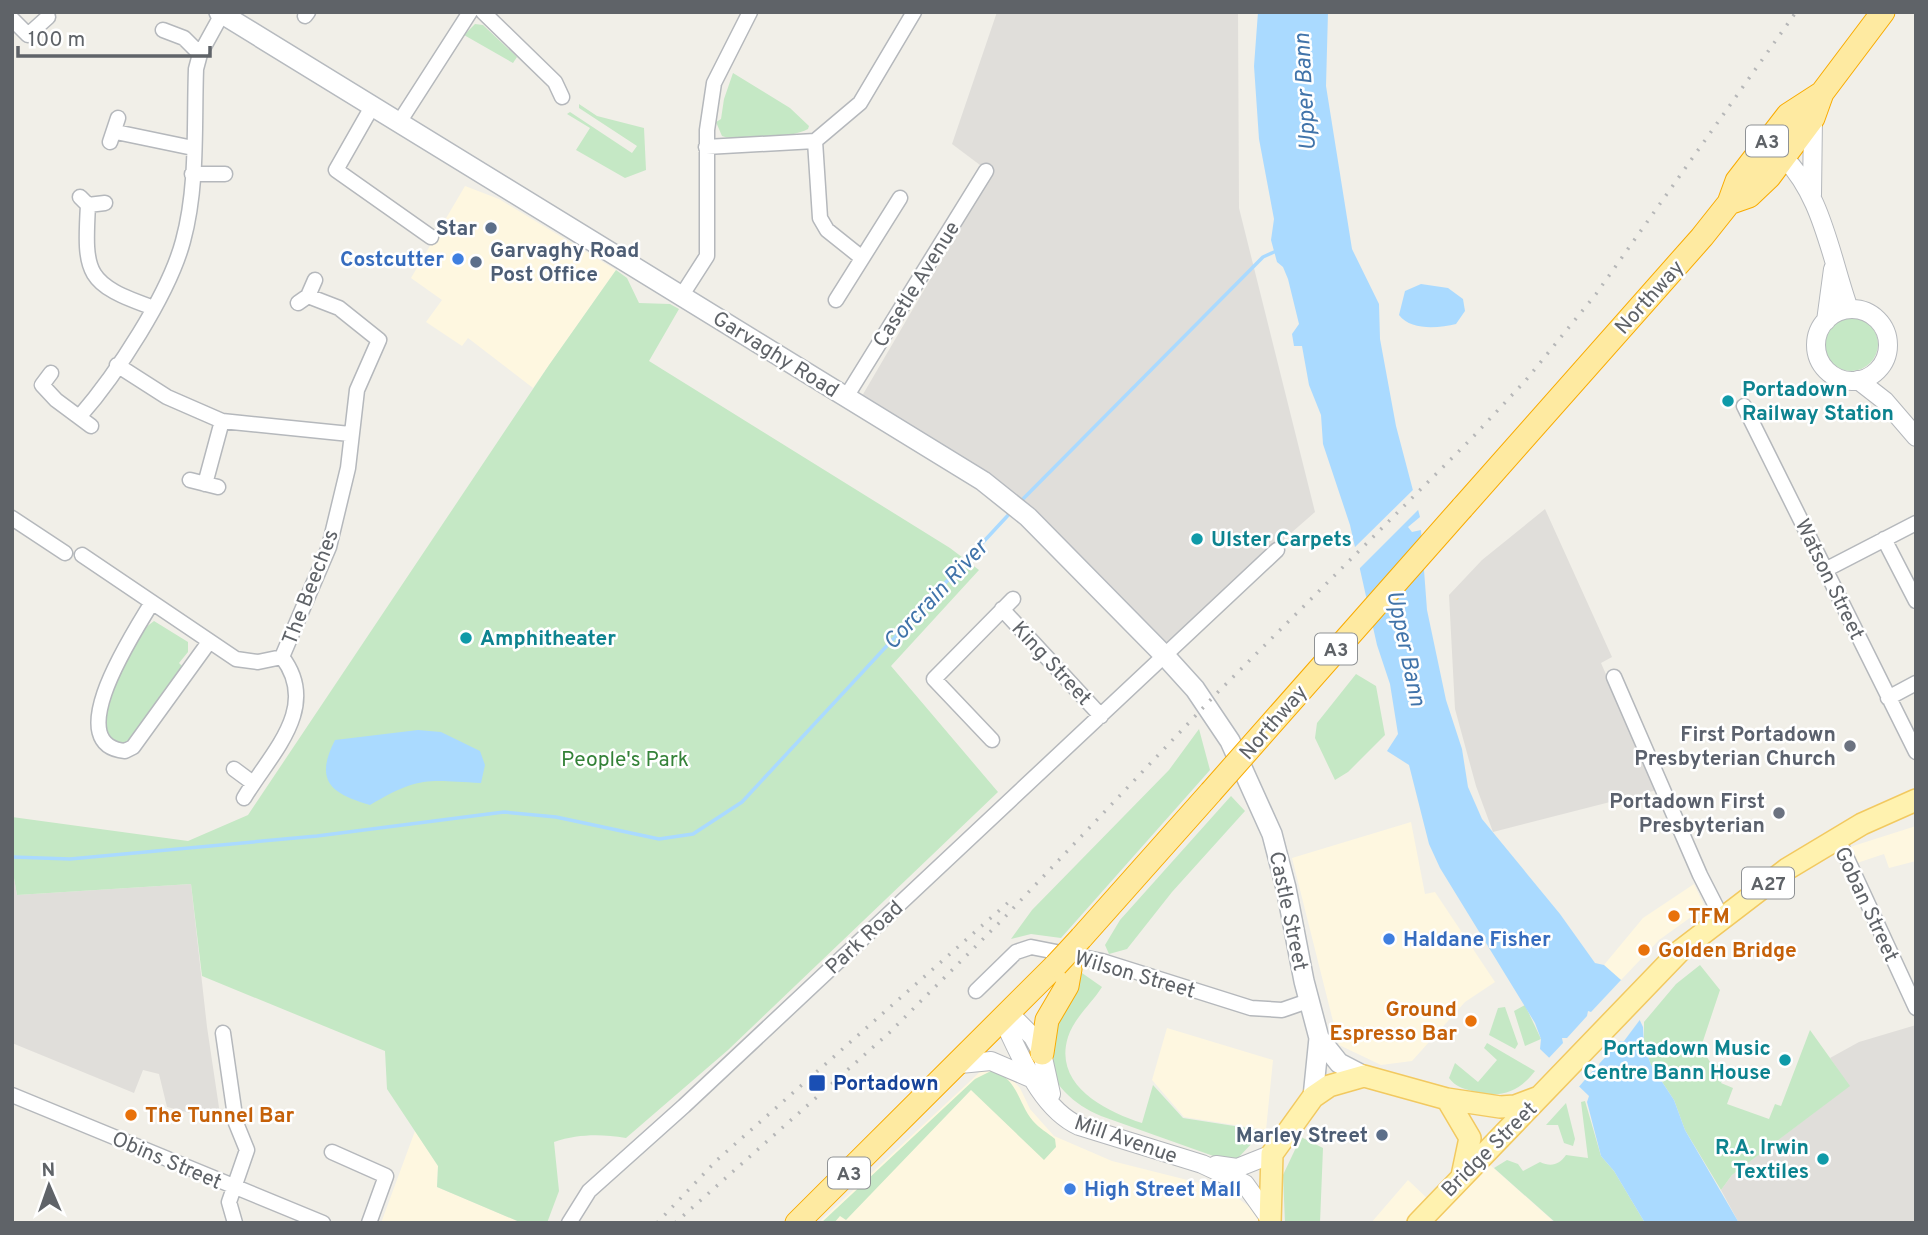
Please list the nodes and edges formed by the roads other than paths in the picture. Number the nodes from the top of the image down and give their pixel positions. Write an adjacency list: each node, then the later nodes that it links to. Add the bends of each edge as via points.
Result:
1 (470, 12): 15 (street)
2 (483, 12): 12 (street, via 555,82)
3 (750, 12): 18 (street, via 714,83)
4 (914, 12): 17 (street, via 860,103)
5 (1883, 12): 11 (highway, Northway / A3)
6 (221, 13): 10 (street); 13 (main road, Garvaghy Road)
7 (48, 17): 8 (street, via 27,35)
8 (12, 19)
9 (172, 27): 10 (street)
10 (200, 54): 19 (street)
11 (1822, 93): 14 (highway, Northway / A3); 20 (highway, Northway / A3, via 1788,115)
12 (562, 97)
13 (373, 105): 15 (main road, Garvaghy Road); 27 (street, via 337,170)
14 (1813, 118): 20 (highway, Northway / A3); 25 (street)
15 (400, 121): 31 (main road, Garvaghy Road)
16 (115, 131): 19 (street)
17 (815, 141): 18 (street); 28 (street, via 821,218 827,230)
18 (706, 146): 31 (street, via 707,256)
19 (193, 148): 22 (street)
20 (1775, 149): 25 (street); 75 (highway, Northway / A3, bridge, via 1737,181 1729,203 1702,237)
21 (986, 171): 40 (street, Casetle Avenue)
22 (192, 174): 23 (street); 33 (street, via 183,243)
23 (225, 174)
24 (900, 198): 28 (street)
25 (1813, 202): 29 (street)
26 (105, 203): 33 (street, via 84,201 89,269 102,285)
27 (431, 237)
28 (862, 258): 32 (street)
29 (1833, 265): 34 (street); 35 (street)
30 (315, 280): 44 (street, The Beeches, via 303,299 339,307 379,340 357,390)
31 (682, 295): 40 (main road, Garvaghy Road)
32 (836, 300)
33 (154, 308): 36 (street)
34 (1849, 309): 35 (street); 37 (street, via 1870,314 1884,328 1888,348)
35 (1826, 321): 39 (street, via 1817,340 1820,360 1835,376)
36 (117, 365): 38 (street, via 85,421 42,385); 43 (street, via 167,397)
37 (1878, 369): 39 (street); 41 (street)
38 (51, 373)
39 (1858, 380): 41 (street)
40 (846, 397): 58 (main road, Garvaghy Road, via 1006,497)
41 (1885, 401): 45 (street)
42 (1744, 406): 53 (street, Watson Street)
43 (222, 421): 44 (street); 46 (street)
44 (350, 433): 57 (street, The Beeches, via 348,468 329,547)
45 (1916, 437)
46 (204, 483)
47 (12, 518): 51 (street)
48 (1916, 523): 49 (street)
49 (1884, 540): 53 (street); 54 (street)
50 (1277, 550): 58 (street, Park Road)
51 (65, 553)
52 (82, 555): 55 (street, The Beeches)
53 (1825, 570): 61 (street, Watson Street)
54 (1916, 601)
55 (151, 604): 56 (street, The Beeches); 56 (street, via 116,662 105,692 98,720 99,735 106,745 125,751 133,747)
56 (209, 642): 57 (street, The Beeches, via 236,659 258,662)
57 (282, 657): 66 (street, The Beeches, via 292,670 298,692 296,708 286,734)
58 (1166, 657): 62 (street, Park Road); 68 (main road, Garvaghy Road, via 1221,726)
59 (1614, 677): 74 (street)
60 (1916, 683): 61 (street)
61 (1888, 698): 64 (street, Watson Street)
62 (1101, 716): 63 (street, King Street, via 1008,604 934,679); 100 (street, Park Road, via 589,1191)
63 (992, 740)
64 (1916, 752)
65 (234, 769): 66 (street)
66 (253, 783): 69 (street, The Beeches)
67 (1916, 784): 72 (main road, A27, via 1880,805)
68 (1253, 786): 77 (main road, Castle Street, via 1275,844)
69 (244, 798)
70 (1916, 800): 72 (main road, A27)
71 (1916, 816): 72 (main road, A27)
72 (1862, 824): 73 (main road, A27)
73 (1837, 838): 74 (main road, A27); 78 (street, Goban Street)
74 (1722, 918): 86 (main road, A27, via 1671,960)
75 (1070, 955): 79 (highway, Northway / A3); 82 (highway, via 1067,986 1047,1020)
76 (976, 991): 77 (street, Wilson Street, via 1016,952 1031,947 1102,961 1251,1009 1282,1010)
77 (1308, 1001): 81 (main road, Castle Street)
78 (1916, 1008)
79 (1006, 1017): 82 (street, Mill Avenue, via 1033,1037); 83 (highway, Northway / A3); 85 (street, Mill Avenue)
80 (223, 1033): 95 (street, via 236,1123 247,1150)
81 (1319, 1038): 84 (main road, Castle Street, via 1339,1063); 88 (main road, Castle Street)
82 (1042, 1052): 90 (street, Mill Avenue)
83 (960, 1064): 85 (street, via 991,1061); 101 (highway, Northway / A3)
84 (1364, 1076): 88 (main road, via 1336,1083); 89 (main road, A27)
85 (1033, 1079): 90 (street, Mill Avenue)
86 (1553, 1086): 89 (main road, A27, via 1515,1106); 94 (main road, Bridge Street / A27)
87 (12, 1095): 95 (street, Obins Street)
88 (1313, 1097): 92 (main road, Castle Street)
89 (1447, 1099): 94 (main road, via 1470,1138)
90 (1055, 1107): 93 (street, Mill Avenue, via 1079,1126)
91 (332, 1152): 99 (street, via 386,1176)
92 (1262, 1158): 93 (street, Mill Avenue, via 1237,1168); 96 (main road)
93 (1202, 1164): 96 (street, Mill Avenue, via 1245,1184)
94 (1462, 1176): 102 (main road, Bridge Street / A27)
95 (234, 1187): 97 (street, via 229,1202); 98 (street, Obins Street)
96 (1270, 1221)
97 (235, 1223)
98 (323, 1223)
99 (369, 1223)
100 (569, 1223)
101 (797, 1223)
102 (1418, 1223)

